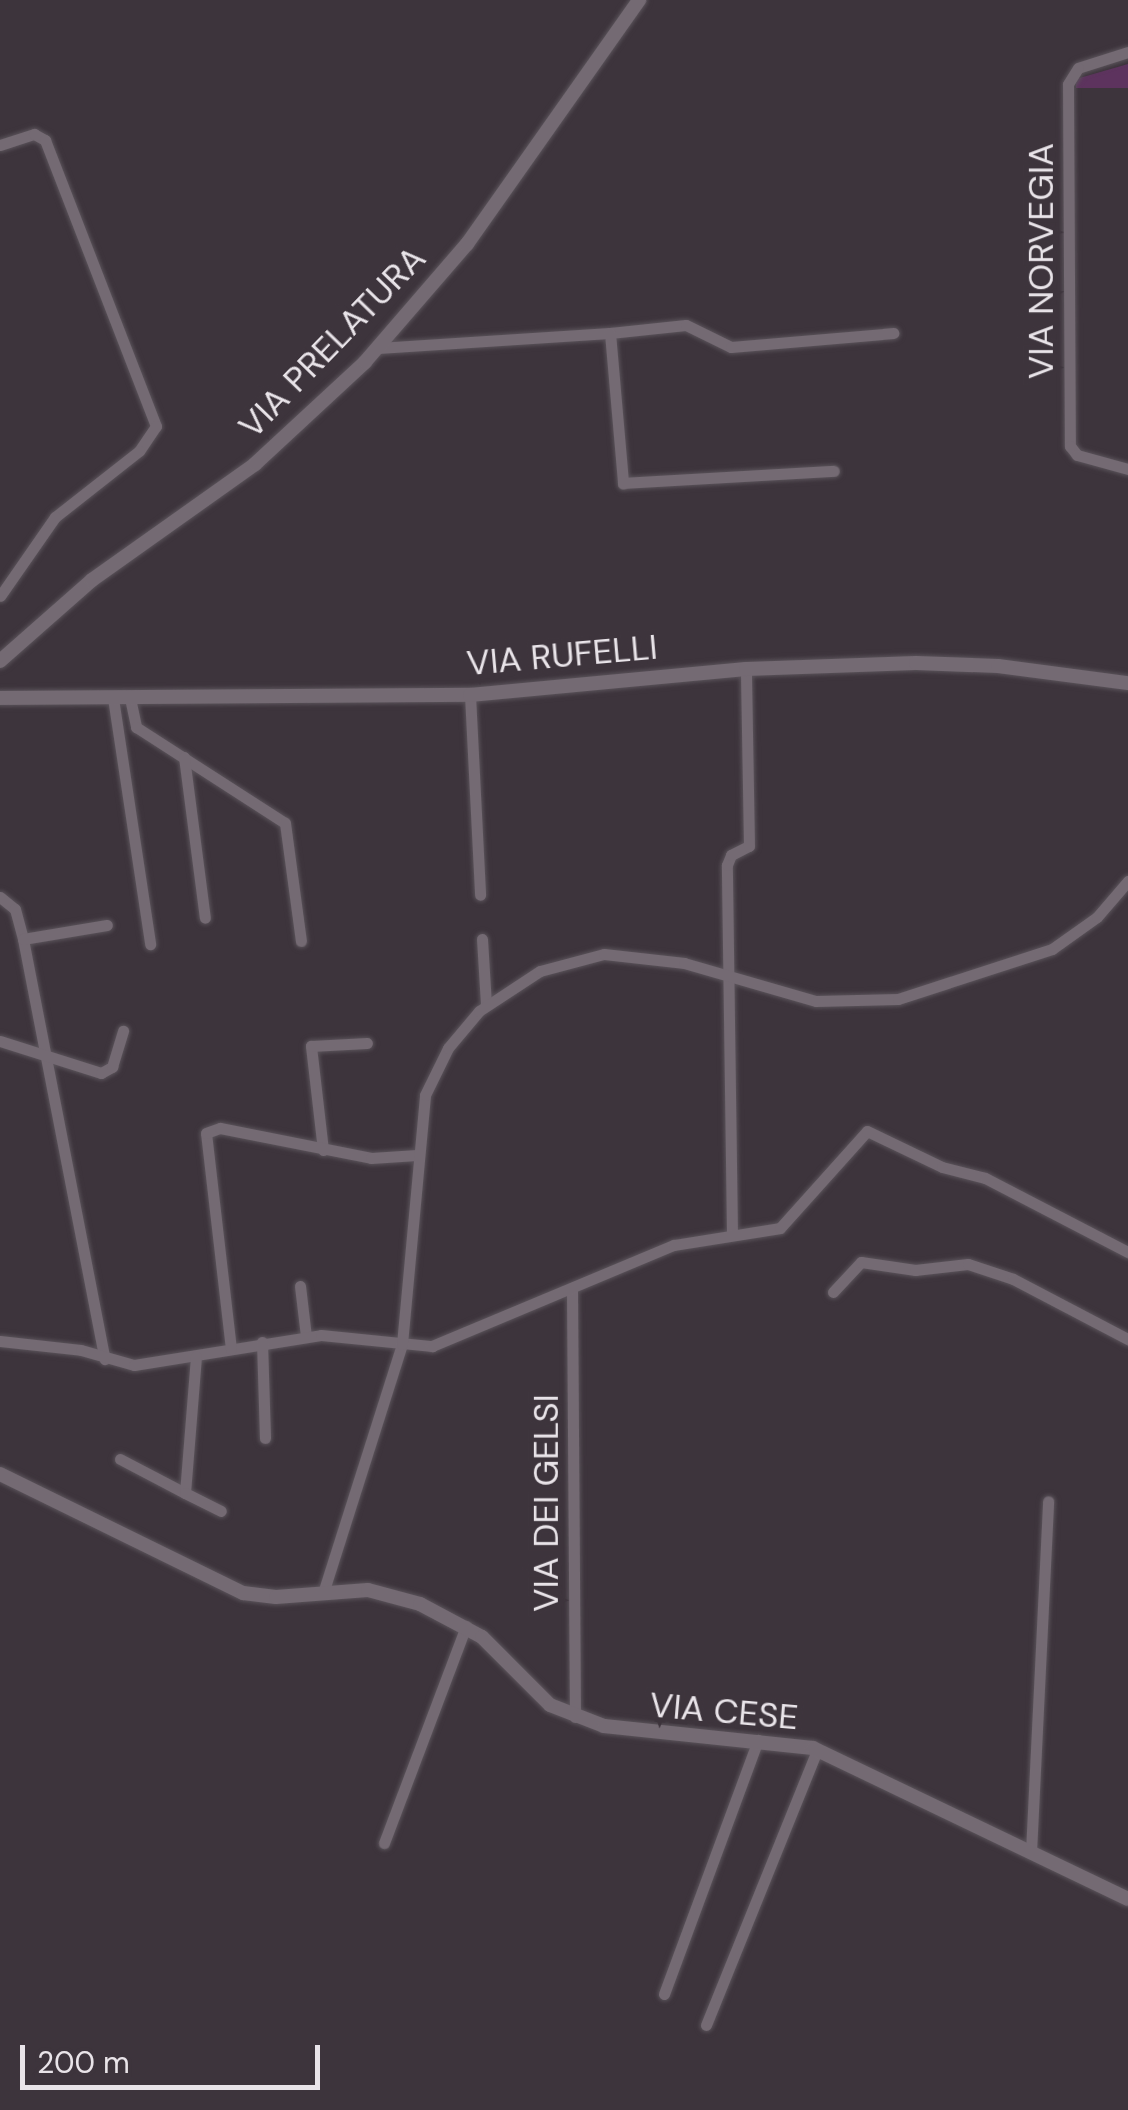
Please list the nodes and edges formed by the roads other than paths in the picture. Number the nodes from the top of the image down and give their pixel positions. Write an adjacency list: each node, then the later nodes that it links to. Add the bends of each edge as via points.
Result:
1 (639, 0): 6 (street, VIA PRELATURA, via 467,244)
2 (1128, 52): 7 (street, VIA NORVEGIA, via 1071,74 1068,124 1070,446 1078,455)
3 (0, 145): 9 (street, via 34,134 45,140 156,426 143,447 60,512)
4 (610, 333): 5 (street, via 686,325 730,347); 6 (street); 8 (street, via 622,483)
5 (893, 333)
6 (378, 348): 10 (street, VIA PRELATURA, via 255,464 92,580)
7 (1128, 469)
8 (834, 470)
9 (2, 590)
10 (0, 661)
11 (746, 669): 12 (street, VIA RUFELLI, via 958,664); 13 (street, VIA RUFELLI); 27 (street, via 749,844 728,862)
12 (1128, 683)
13 (470, 695): 16 (street, VIA RUFELLI); 19 (street)
14 (0, 698): 15 (street, VIA RUFELLI)
15 (113, 698): 16 (street, VIA RUFELLI); 26 (street)
16 (130, 698): 17 (street, via 136,727)
17 (184, 758): 21 (street); 25 (street, via 286,823)
18 (1128, 881): 27 (street, via 1090,923 1052,950 911,996 824,1002)
19 (480, 895)
20 (0, 897): 23 (street, via 14,909)
21 (206, 918)
22 (107, 924): 23 (street)
23 (23, 939): 32 (street)
24 (482, 939): 28 (street)
25 (301, 941)
26 (150, 944)
27 (728, 974): 28 (street, via 598,955 540,972); 35 (street)
28 (486, 1004): 34 (street, via 432,1076)
29 (123, 1031): 32 (street, via 105,1073)
30 (0, 1041): 32 (street)
31 (368, 1043): 33 (street, via 311,1046)
32 (47, 1056): 40 (street)
33 (323, 1150): 34 (street); 46 (street, via 220,1128 204,1136)
34 (416, 1155): 45 (street)
35 (732, 1234): 36 (street, via 788,1222 867,1131 937,1165 985,1178); 38 (street, via 674,1245)
36 (1128, 1252)
37 (300, 1286): 41 (street)
38 (572, 1289): 45 (street, via 436,1346); 58 (street, VIA DEI GELSI)
39 (834, 1292): 42 (street, via 850,1268 865,1261 915,1270 968,1264 1013,1279)
40 (93, 1314): 47 (street); 49 (street)
41 (306, 1336): 44 (street); 45 (street)
42 (1128, 1339)
43 (0, 1341): 47 (street)
44 (262, 1342): 46 (street); 50 (street)
45 (402, 1344): 56 (street)
46 (231, 1349): 48 (street)
47 (86, 1351): 49 (street)
48 (196, 1356): 49 (street, via 134,1365); 53 (street)
49 (104, 1359)
50 (265, 1438)
51 (120, 1460): 53 (street)
52 (0, 1474): 56 (street, VIA CESE, via 237,1590 268,1598)
53 (185, 1492): 55 (street)
54 (1048, 1501): 62 (street)
55 (221, 1511)
56 (324, 1590): 57 (street, VIA CESE, via 396,1595)
57 (466, 1626): 58 (street, VIA CESE, via 540,1698); 61 (street)
58 (576, 1716): 59 (street, VIA CESE, via 646,1736)
59 (758, 1740): 60 (street, VIA CESE); 64 (street)
60 (817, 1750): 62 (street, VIA CESE); 65 (street)
61 (384, 1843)
62 (1031, 1852): 63 (street, VIA CESE)
63 (1128, 1899)
64 (664, 1994)
65 (706, 2026)

